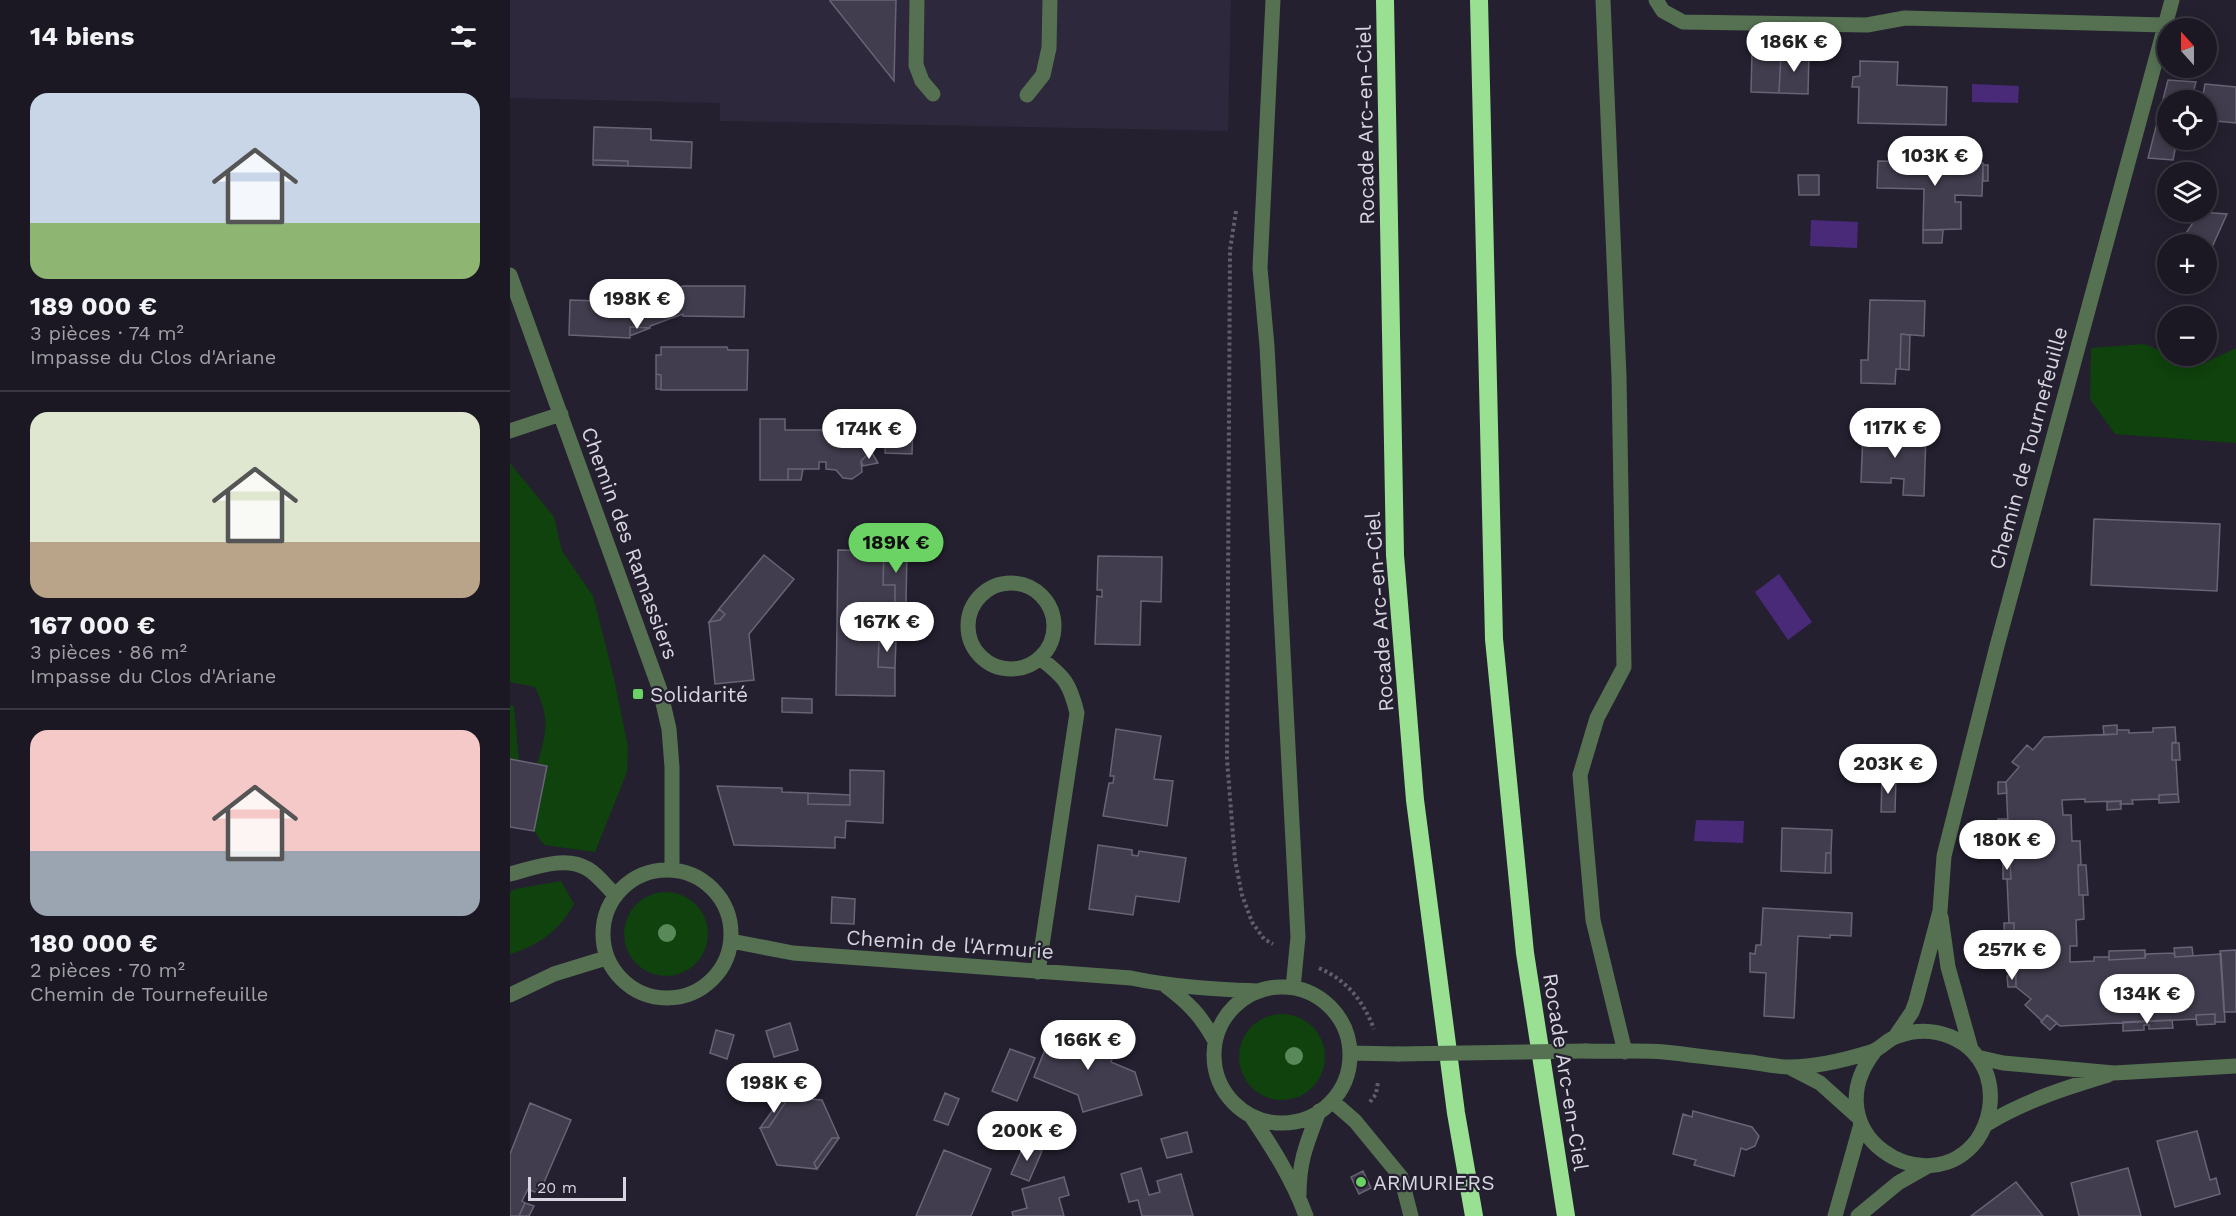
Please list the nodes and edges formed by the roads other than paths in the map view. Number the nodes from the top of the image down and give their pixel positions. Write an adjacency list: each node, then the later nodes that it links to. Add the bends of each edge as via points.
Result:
1 (917, 0): 12 (street, via 916,65)
2 (1050, 0): 13 (street, via 1049,48 1043,75)
3 (1273, 0): 26 (street, via 1260,268 1299,937)
4 (1385, 0): 47 (highway, Rocade Arc-en-Ciel, via 1395,555 1415,800 1456,1113)
5 (1479, 0): 48 (highway, Rocade Arc-en-Ciel, via 1494,639 1525,953)
6 (1603, 0): 32 (street, via 1619,377 1624,667 1597,718 1580,775 1593,920)
7 (1656, 0): 10 (street, via 1663,11 1683,22 1867,25 1905,18)
8 (2172, 0): 9 (street, Chemin de Tournefeuille)
9 (2166, 18)
10 (2157, 25)
11 (2157, 51): 21 (street, Chemin de Tournefeuille, via 1994,657 1944,856)
12 (933, 94)
13 (1027, 95)
14 (510, 275): 15 (street, Chemin des Ramassiers)
15 (561, 414): 16 (street); 18 (street, Chemin des Ramassiers, via 660,690 672,767)
16 (510, 431)
17 (1041, 659): 17 (street, via 1054,635 1051,608 1033,588 1006,582 981,593 967,617 970,644 988,665 1016,670); 24 (street, via 1061,675 1072,693 1077,713)
18 (672, 870): 20 (street, via 651,872 631,880); 22 (street, via 697,877 717,893 729,915)
19 (510, 874): 20 (street, via 556,863 573,864 588,869)
20 (615, 895): 23 (street, via 603,925)
21 (1940, 911): 29 (street, Chemin de Tournefeuille, via 1916,1001); 34 (street, Chemin de Tournefeuille, via 1948,967)
22 (731, 941): 23 (street, via 725,961 713,979 696,992 675,998 654,998 634,990 617,976); 24 (street, Chemin de l'Armurie, via 793,953)
23 (606, 958): 28 (street, via 554,974)
24 (1038, 972): 25 (street, Chemin de l'Armurie, via 1131,978)
25 (1165, 985): 27 (street, Chemin de l'Armurie); 30 (street, Chemin de l'Armurie, via 1202,1018)
26 (1293, 988): 27 (street); 33 (street, via 1315,995 1333,1010 1345,1030)
27 (1258, 991): 30 (street, via 1230,1011)
28 (510, 995)
29 (1895, 1037): 31 (street); 34 (street, via 1927,1030 1943,1033)
30 (1215, 1041): 40 (street, via 1217,1076 1231,1099)
31 (1875, 1051): 36 (street, via 1824,1064); 41 (street, via 1856,1090)
32 (1625, 1052): 33 (street, bridge); 36 (street, via 1660,1052)
33 (1350, 1053): 38 (street, via 1342,1087)
34 (1974, 1053): 37 (street, via 2003,1063); 42 (street, via 1989,1083 1991,1097)
35 (2236, 1065): 37 (street)
36 (1789, 1067): 41 (street, via 1820,1083)
37 (2114, 1073): 42 (street, via 2062,1088)
38 (1332, 1101): 39 (street); 46 (street, via 1355,1121 1401,1177)
39 (1319, 1112): 40 (street, via 1286,1123); 44 (street, via 1302,1155)
40 (1251, 1116): 44 (street)
41 (1860, 1121): 43 (street, via 1869,1139 1881,1150 1895,1159); 49 (street)
42 (1985, 1125): 43 (street, via 1976,1141 1962,1153)
43 (1928, 1166): 50 (street, via 1898,1183)
44 (1299, 1198): 45 (street)
45 (1306, 1216)
46 (1411, 1216)
47 (1474, 1216)
48 (1566, 1216)
49 (1836, 1216)
50 (1858, 1216)

